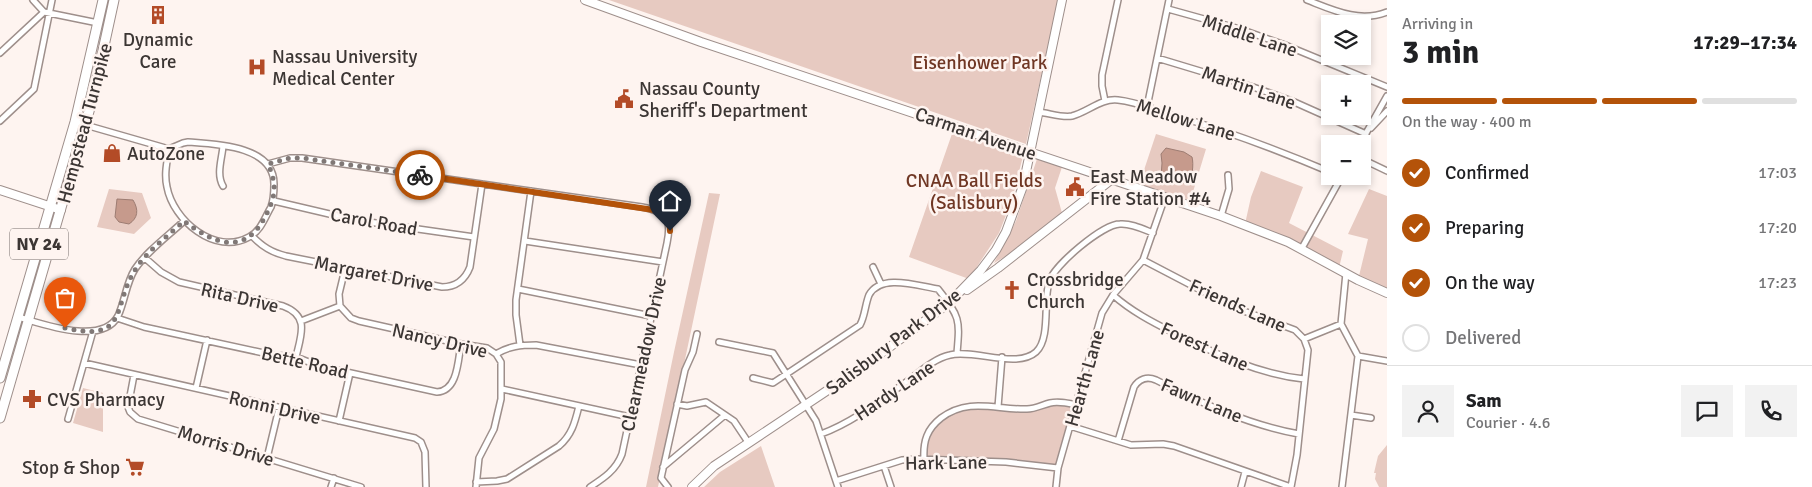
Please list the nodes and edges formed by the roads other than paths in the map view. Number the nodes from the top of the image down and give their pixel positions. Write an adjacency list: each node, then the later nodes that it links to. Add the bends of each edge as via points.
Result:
1 (33, 0): 11 (street)
2 (52, 0): 11 (street)
3 (103, 0): 13 (main road, Hempstead Turnpike / NY 24)
4 (114, 0): 24 (main road, Hempstead Turnpike / NY 24)
5 (585, 0): 28 (main road, Carman Avenue)
6 (1062, 0): 21 (main road, Salisbury Park Drive)
7 (1118, 0): 18 (street, via 1102,75)
8 (1170, 0): 10 (street)
9 (1307, 0): 12 (street, via 1361,18)
10 (1168, 8): 15 (street); 16 (street, Middle Lane, via 1285,45)
11 (47, 12): 13 (street); 14 (street); 22 (street, via 34,89)
12 (1387, 12)
13 (99, 23): 23 (main road, Hempstead Turnpike / NY 24)
14 (0, 53)
15 (1157, 58): 19 (street); 25 (street, Martin Lane, via 1261,90)
16 (1387, 88)
17 (1387, 96): 25 (street)
18 (1105, 101): 19 (street, Mellow Lane, via 1121,100); 21 (street, Mellow Lane, via 1073,116)
19 (1147, 107): 31 (street, Mellow Lane, via 1218,128)
20 (1387, 111): 25 (street)
21 (1038, 112): 28 (main road, Salisbury Park Drive)
22 (0, 121)
23 (75, 122): 24 (street); 42 (main road, Hempstead Turnpike / NY 24)
24 (85, 125): 27 (street); 43 (main road, Hempstead Turnpike / NY 24)
25 (1366, 134)
26 (224, 146): 27 (street, via 182,142); 30 (street, via 250,151); 37 (street, via 220,173)
27 (169, 149): 45 (street, via 167,187)
28 (1030, 151): 34 (main road, Carman Avenue); 52 (main road, Salisbury Park Drive, via 1012,219)
29 (1371, 163): 32 (street)
30 (268, 164): 35 (street, Clearmeadow Drive, via 302,158); 41 (street, via 274,177)
31 (1321, 168)
32 (1387, 171)
33 (1228, 174): 44 (street, via 1229,189)
34 (1112, 179): 40 (main road, Carman Avenue); 56 (main road)
35 (482, 184): 39 (street, Clearmeadow Drive); 48 (street, Margaret Drive)
36 (1337, 185): 50 (street)
37 (223, 186)
38 (0, 190): 42 (main road)
39 (531, 191): 49 (street); 54 (street, Clearmeadow Drive, via 658,211 670,226)
40 (1165, 196): 44 (main road, Carman Avenue); 46 (street, Hearth Lane)
41 (274, 200): 47 (street); 48 (street, Carol Road, via 364,222)
42 (50, 207): 43 (main road); 67 (main road, Hempstead Turnpike / NY 24)
43 (61, 210): 69 (main road, Hempstead Turnpike / NY 24)
44 (1221, 216): 50 (main road, Carman Avenue)
45 (184, 221): 47 (street, via 216,240 233,242); 51 (street)
46 (1153, 233): 53 (street, Hearth Lane); 84 (street, Hardy Lane, via 1130,225 1112,225 1063,261 1049,282 1041,346 1025,358)
47 (252, 236): 57 (street, Margaret Drive, via 271,252)
48 (474, 237): 57 (street, Margaret Drive, via 467,274 452,286 442,287)
49 (524, 240): 54 (street); 60 (street)
50 (1302, 248): 58 (main road, Carman Avenue)
51 (145, 258): 68 (street, via 129,281); 70 (street, Rita Drive, via 180,282 283,306 292,310)
52 (989, 259): 56 (main road); 61 (main road, Salisbury Park Drive)
53 (1143, 260): 63 (street, Hearth Lane); 74 (street, Friends Lane, via 1233,306 1294,330)
54 (663, 262): 66 (street, Clearmeadow Drive)
55 (872, 267): 59 (street)
56 (998, 268): 61 (main road, via 970,289)
57 (345, 269): 65 (street, via 339,294)
58 (1346, 273): 62 (main road, Carman Avenue); 71 (street)
59 (881, 284): 64 (street, via 890,282 938,289); 89 (street, via 869,296 860,325)
60 (518, 289): 66 (street); 78 (street, via 516,315)
61 (962, 291): 64 (main road, Salisbury Park Drive)
62 (1387, 292)
63 (1113, 295): 93 (street, Forest Lane, via 1136,314 1215,354 1273,375); 99 (street, Hearth Lane, via 1102,314)
64 (949, 303): 81 (street, via 959,321); 97 (main road, Salisbury Park Drive)
65 (340, 306): 70 (street); 77 (street, Nancy Drive, via 351,318 359,321)
66 (651, 316): 87 (street, Clearmeadow Drive)
67 (18, 317): 69 (street); 79 (main road, Hempstead Turnpike / NY 24)
68 (117, 318): 72 (street); 75 (street, Bette Road)
69 (29, 320): 72 (street); 105 (main road, Hempstead Turnpike / NY 24)
70 (301, 321): 83 (street, Rita Drive)
71 (1341, 324): 74 (street); 82 (street)
72 (93, 332): 86 (street)
73 (697, 334): 96 (street)
74 (1304, 338): 93 (street, Friends Lane, via 1308,350)
75 (206, 340): 83 (street, Bette Road); 94 (street)
76 (719, 342): 89 (street, via 773,353)
77 (461, 344): 80 (street, Nancy Drive, via 486,348); 88 (street, Bette Road, via 453,381 442,392)
78 (520, 345): 80 (street, Nancy Drive); 87 (street, Nancy Drive, via 536,345)
79 (4, 347): 91 (main road, Hempstead Turnpike / NY 24)
80 (496, 354): 95 (street, via 501,362)
81 (957, 354): 84 (street, Hardy Lane); 110 (street, Hardy Lane, via 933,362 838,428)
82 (1358, 356): 85 (street); 103 (street)
83 (296, 357): 88 (street, Bette Road)
84 (1002, 357): 100 (street)
85 (1387, 361)
86 (84, 363): 90 (street, Ronni Drive); 107 (street)
87 (641, 365): 104 (street, Clearmeadow Drive)
88 (350, 373): 108 (street)
89 (787, 374): 92 (street, via 772,383); 97 (street)
90 (134, 375): 94 (street, Ronni Drive); 114 (street, Morris Drive, via 128,404 135,417)
91 (0, 378)
92 (753, 378)
93 (1304, 379): 111 (street, Friends Lane)
94 (196, 388): 101 (street, Ronni Drive)
95 (502, 389): 98 (street); 121 (street, via 494,429 479,458)
96 (677, 404): 102 (street, via 687,406 706,402); 117 (street)
97 (807, 405): 110 (street); 113 (main road, Salisbury Park Drive)
98 (579, 406): 104 (street); 121 (street, via 573,430 560,446 507,479)
99 (1076, 406): 100 (street, via 1060,402 1032,409); 109 (street, Hearth Lane)
100 (998, 407): 115 (street, via 967,406 947,414 928,432)
101 (279, 408): 108 (street, Ronni Drive); 114 (street)
102 (725, 415): 113 (street, via 734,421); 117 (street)
103 (1351, 415): 106 (street); 133 (street)
104 (630, 417): 126 (street, Clearmeadow Drive, via 617,465)
105 (0, 418)
106 (1371, 418)
107 (68, 419)
108 (339, 421): 125 (street, Ronni Drive, via 419,440 425,452)
109 (1070, 426): 112 (street); 118 (street, Hearth Lane)
110 (822, 434): 122 (street)
111 (1299, 434): 112 (street, Fawn Lane, via 1274,429 1202,403 1148,378 1134,387); 132 (street, Friends Lane)
112 (1118, 441): 119 (street, via 1131,445 1174,446)
113 (748, 442): 128 (main road, Salisbury Park Drive, via 714,466)
114 (267, 458): 120 (street, Morris Drive)
115 (924, 459): 116 (street, Hark Lane, via 902,460); 118 (street, Hark Lane, via 1006,462)
116 (884, 466): 122 (street, Hark Lane); 129 (street)
117 (663, 467): 127 (street, via 661,478)
118 (1058, 468): 130 (street, Hearth Lane)
119 (1245, 472): 131 (street); 132 (street)
120 (334, 478): 123 (street); 124 (street, Morris Drive)
121 (476, 484)
122 (837, 484)
123 (331, 487)
124 (361, 487)
125 (426, 487)
126 (590, 487)
127 (668, 487)
128 (692, 487)
129 (891, 487)
130 (1056, 487)
131 (1241, 487)
132 (1291, 487)
133 (1342, 487)

